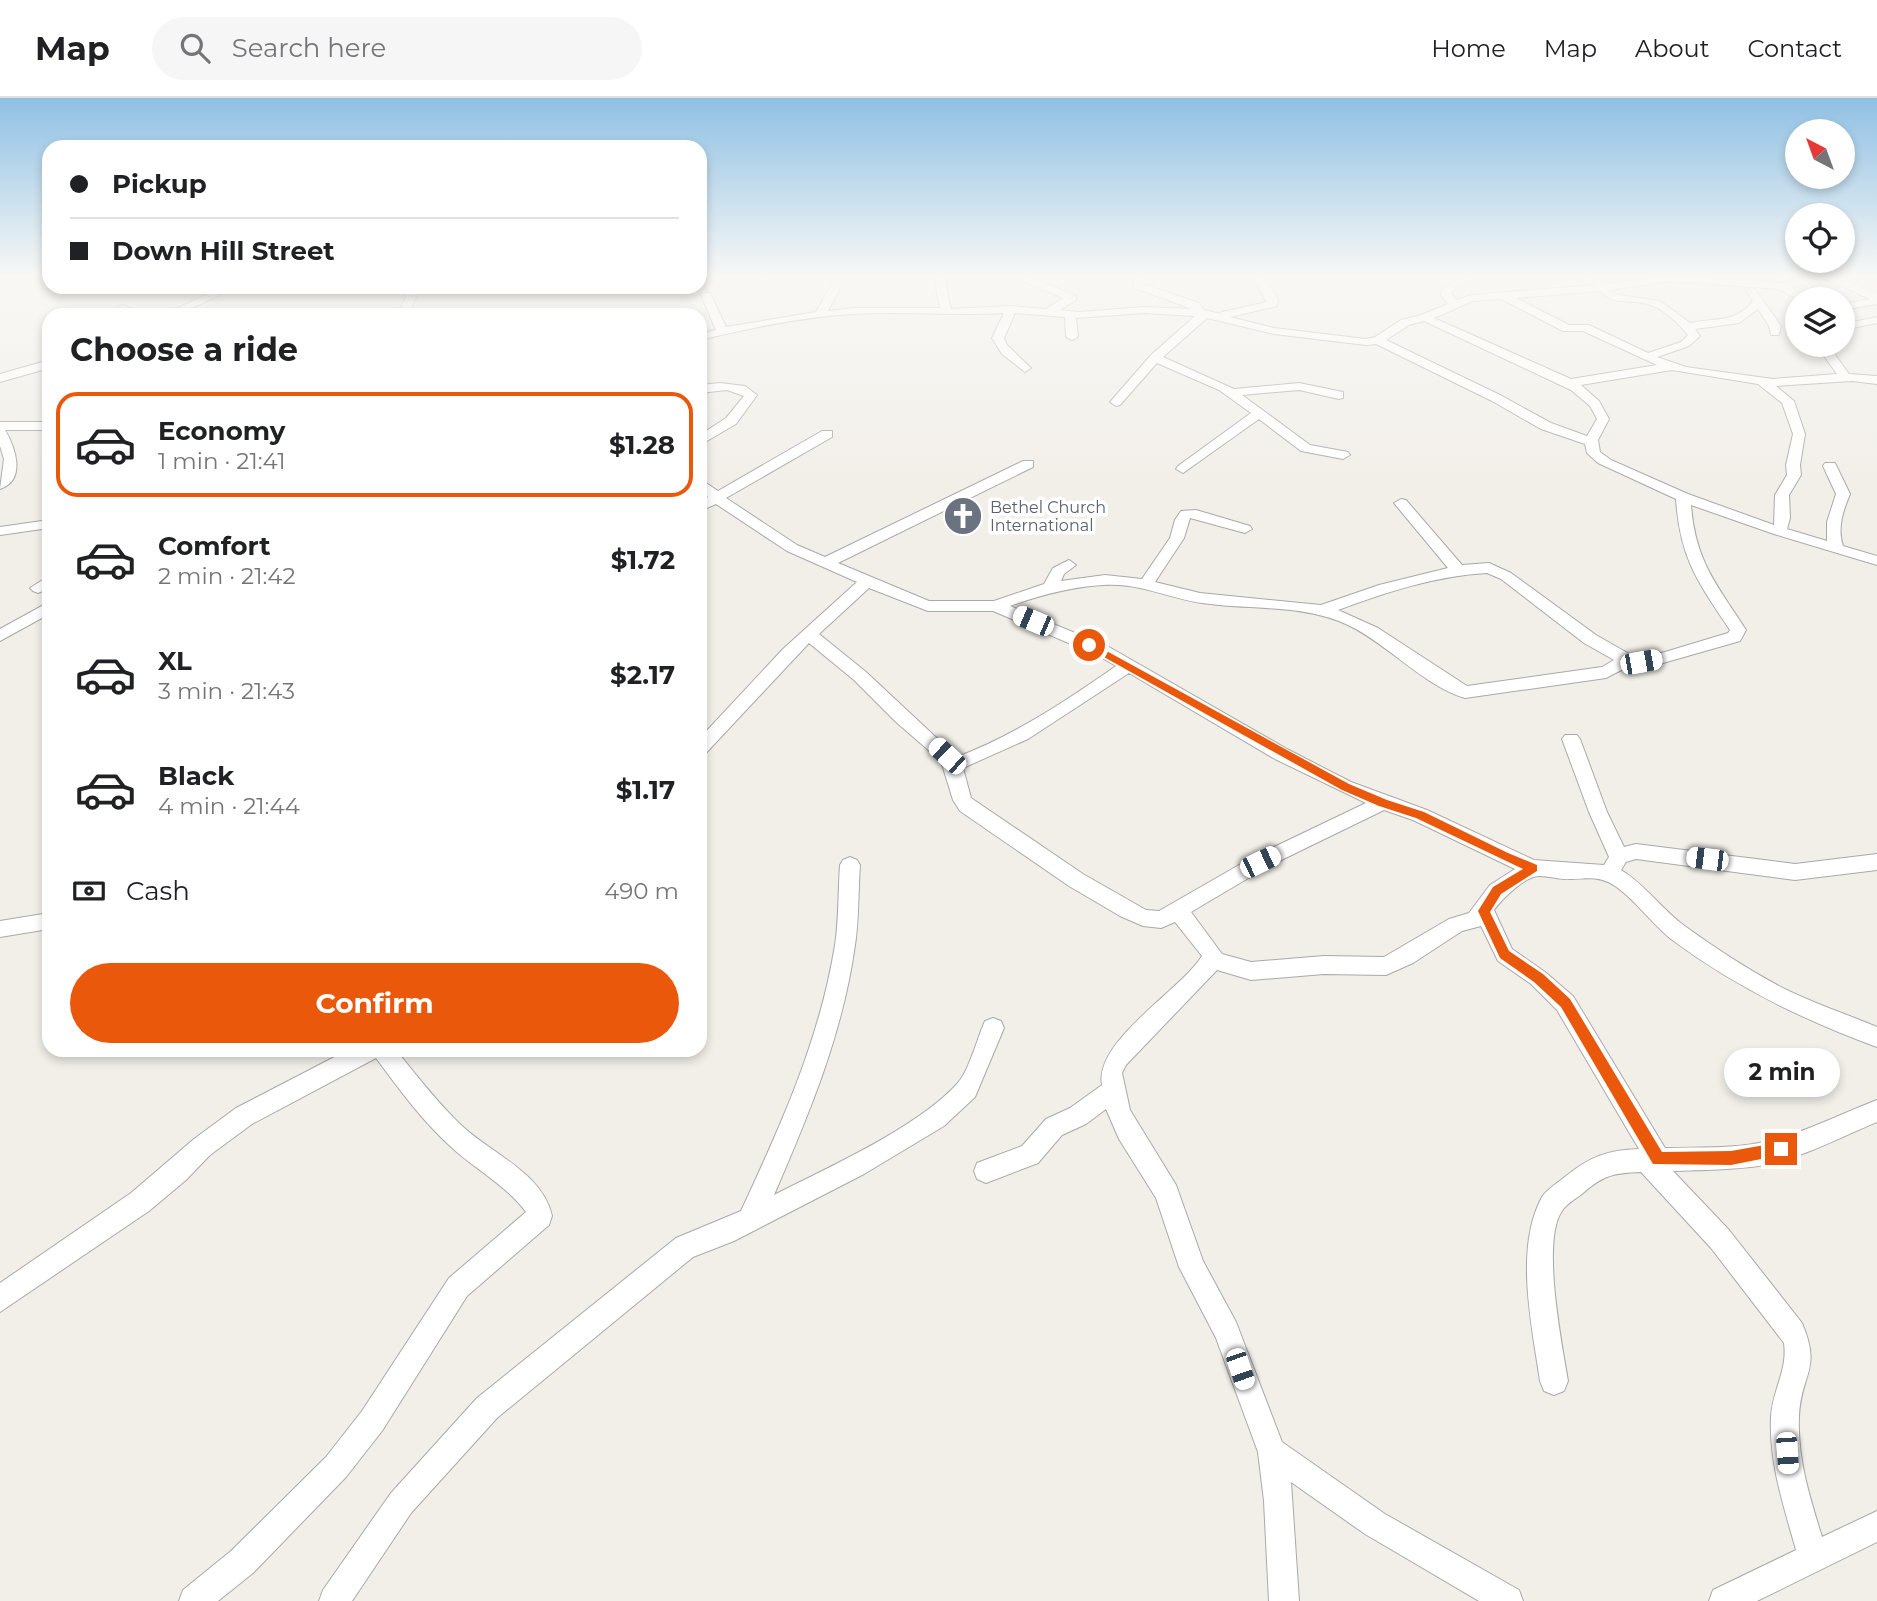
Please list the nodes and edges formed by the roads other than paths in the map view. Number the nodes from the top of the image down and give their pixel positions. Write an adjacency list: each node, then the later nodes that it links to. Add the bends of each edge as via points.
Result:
1 (1002, 345): 12 (street)
2 (1170, 345): 9 (street)
3 (1388, 345): 28 (street, via 1546,426)
4 (1484, 345): 16 (street)
5 (1623, 345): 7 (street)
6 (1678, 345): 7 (street)
7 (1646, 356): 11 (street)
8 (1831, 357): 13 (street)
9 (1155, 358): 19 (street); 21 (street)
10 (42, 366): 14 (street)
11 (1669, 367): 16 (street); 17 (street)
12 (1025, 368)
13 (1845, 377): 15 (street); 17 (street)
14 (0, 378)
15 (1877, 380)
16 (1570, 383): 28 (street, via 1602,415)
17 (1763, 383): 41 (street, via 1788,401 1798,426 1794,475 1782,495)
18 (707, 389): 27 (street, via 737,388 751,396 731,421)
19 (1232, 393): 20 (street, via 1311,386); 22 (street)
20 (1339, 395)
21 (1116, 402)
22 (1257, 415): 29 (street, via 1306,448); 32 (street)
23 (0, 426): 24 (street)
24 (42, 426)
25 (0, 432): 33 (street, via 12,460 8,478)
26 (827, 433): 35 (street)
27 (707, 436)
28 (1592, 443): 36 (street, via 1598,457)
29 (1343, 455)
30 (1028, 464): 45 (street)
31 (1830, 466): 43 (street, via 1843,494 1832,538)
32 (1183, 470)
33 (0, 485)
34 (707, 489): 35 (street)
35 (716, 497): 37 (street); 45 (street, via 792,548)
36 (1683, 498): 41 (street); 56 (street, via 1685,525 1699,572 1737,634 1656,660)
37 (707, 503)
38 (1401, 503): 47 (street)
39 (42, 525): 42 (street)
40 (1245, 529): 49 (street, via 1186,514 1174,545)
41 (1780, 530): 43 (street)
42 (0, 531)
43 (1838, 549): 44 (street)
44 (1877, 561)
45 (827, 562): 48 (street)
46 (1069, 565): 50 (street, via 1058,571)
47 (1458, 570): 52 (street, via 1384,588); 56 (street, via 1496,570 1590,639)
48 (867, 581): 51 (street, via 928,606); 54 (street)
49 (1146, 585): 50 (street, via 1104,580); 52 (street, via 1200,598)
50 (1050, 587): 51 (street)
51 (995, 606): 57 (street)
52 (1322, 610): 56 (street, via 1378,636 1465,692 1606,672)
53 (42, 611): 55 (street)
54 (809, 635): 59 (street); 60 (street)
55 (0, 636)
56 (1627, 660)
57 (1129, 666): 60 (street, via 1073,704); 61 (street, via 1281,754)
58 (1571, 739): 64 (street)
59 (707, 741)
60 (953, 765): 66 (street, via 967,806 1076,880 1143,918 1157,921)
61 (1383, 803): 65 (street, via 1420,815); 66 (street, via 1260,862)
62 (1877, 862): 64 (street, via 1795,872 1646,852 1626,853)
63 (850, 865): 79 (street, via 845,944 834,1003 797,1115)
64 (1614, 865): 65 (street, via 1568,872); 72 (street, via 1651,910 1741,975 1772,993)
65 (1533, 868): 67 (street, via 1497,891)
66 (1179, 911): 70 (street)
67 (1484, 911): 70 (street, via 1386,966 1251,971); 77 (street, via 1505,955 1565,1003)
68 (42, 922): 69 (street)
69 (0, 929)
70 (1213, 960): 75 (street, via 1118,1058 1111,1073)
71 (993, 1028): 79 (street, via 967,1090 954,1104 856,1166)
72 (1877, 1037)
73 (356, 1057): 80 (street, via 224,1129 140,1202)
74 (389, 1057): 85 (street, via 444,1126 513,1181 540,1216 458,1287 372,1421 336,1467 242,1562)
75 (1112, 1091): 78 (street, via 1079,1116 1054,1127 1030,1156); 82 (street, via 1127,1130 1167,1194 1192,1267 1227,1331)
76 (1877, 1111): 77 (street, via 1767,1153)
77 (1651, 1159): 81 (street, via 1613,1161 1590,1172 1552,1203 1541,1236 1542,1302); 84 (street, via 1720,1239 1800,1347 1800,1364 1786,1409 1787,1458)
78 (986, 1171)
79 (750, 1219): 86 (street, via 685,1247 487,1408 401,1503)
80 (0, 1299)
81 (1554, 1381)
82 (1272, 1452): 87 (street); 88 (street, via 1374,1524)
83 (1877, 1526): 84 (street)
84 (1812, 1556): 89 (street)
85 (194, 1601)
86 (334, 1601)
87 (1284, 1601)
88 (1508, 1601)
89 (1724, 1601)

